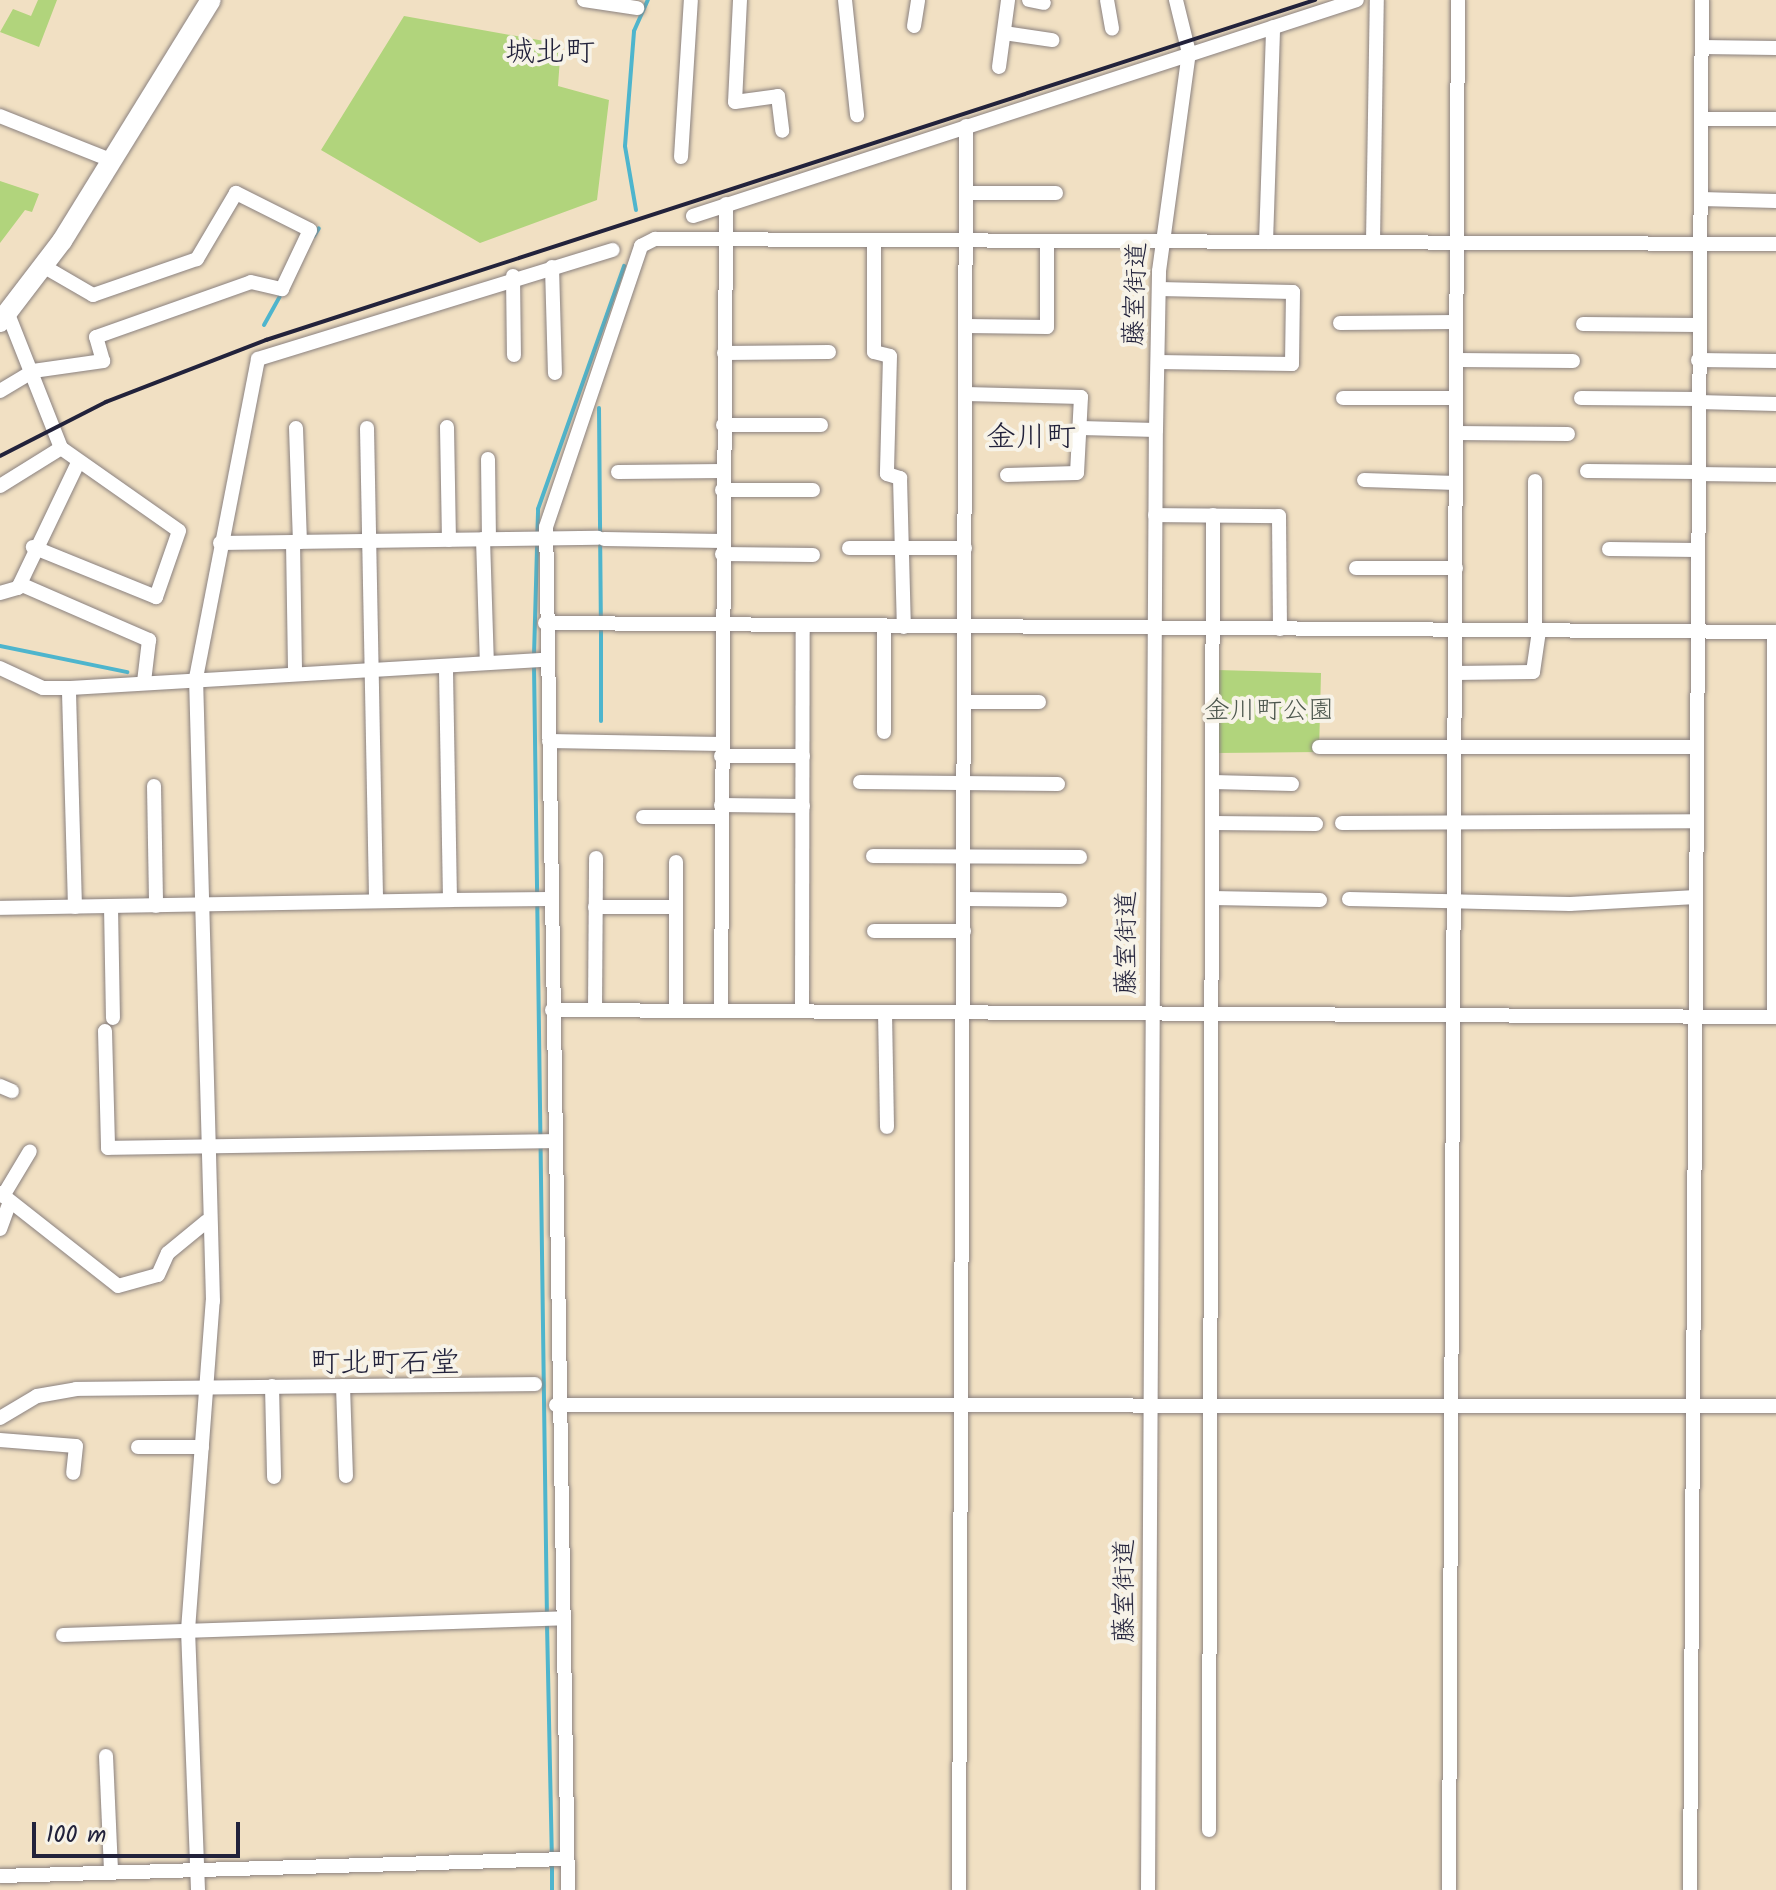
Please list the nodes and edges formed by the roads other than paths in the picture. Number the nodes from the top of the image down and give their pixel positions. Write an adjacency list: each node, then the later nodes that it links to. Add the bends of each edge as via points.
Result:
1 (211, 0): 31 (street)
2 (584, 0): 14 (street)
3 (691, 0): 30 (street)
4 (740, 0): 29 (street, via 735,102 778,96)
5 (845, 0): 24 (street)
6 (918, 0): 15 (street)
7 (1008, 0): 18 (street)
8 (1107, 0): 17 (street)
9 (1176, 0): 22 (street, 藤室街道)
10 (1357, 0): 16 (street)
11 (1377, 0): 43 (street)
12 (1458, 0): 45 (street)
13 (1702, 0): 20 (street)
14 (637, 8)
15 (914, 26)
16 (1273, 27): 22 (street); 42 (street)
17 (1112, 29)
18 (1004, 33): 19 (street); 23 (street)
19 (1052, 40)
20 (1702, 47): 21 (street); 26 (street)
21 (1776, 48)
22 (1189, 53): 28 (street); 44 (street, 藤室街道)
23 (999, 67)
24 (857, 115)
25 (0, 116): 31 (street)
26 (1703, 119): 27 (street); 34 (street)
27 (1776, 119)
28 (966, 126): 32 (street); 36 (street)
29 (782, 131)
30 (681, 157)
31 (113, 161): 49 (street)
32 (966, 193): 33 (street); 40 (street)
33 (1056, 193)
34 (1701, 199): 35 (street); 46 (street)
35 (1776, 201)
36 (726, 204): 37 (street); 38 (street)
37 (693, 216)
38 (726, 241): 39 (street); 60 (street); 102 (street, via 655,239 641,246)
39 (874, 241): 40 (street); 110 (street, via 874,352 890,356 887,474 900,478)
40 (967, 241): 41 (street); 58 (street)
41 (1047, 242): 44 (street); 58 (street, via 1047,327)
42 (1266, 242): 43 (street); 44 (street)
43 (1373, 242): 45 (street)
44 (1162, 243): 52 (street, 藤室街道)
45 (1456, 243): 46 (street); 54 (street)
46 (1701, 244): 47 (street); 57 (street)
47 (1776, 244)
48 (613, 250): 50 (street)
49 (43, 266): 53 (street); 67 (street, via 93,295 197,259 236,193 310,230 282,289 251,282 96,337 103,361)
50 (552, 267): 51 (street); 68 (street)
51 (513, 276): 61 (street); 107 (street, via 258,359)
52 (1159, 289): 66 (street, 藤室街道); 66 (street, via 1293,292 1292,364)
53 (2, 319): 67 (street)
54 (1456, 322): 55 (street); 62 (street)
55 (1340, 323)
56 (1583, 324): 57 (street)
57 (1698, 325): 63 (street)
58 (966, 326): 70 (street)
59 (829, 352): 60 (street)
60 (724, 353): 76 (street)
61 (514, 355)
62 (1457, 360): 64 (street); 72 (street)
63 (1698, 360): 65 (street); 74 (street)
64 (1573, 361)
65 (1776, 361)
66 (1158, 362): 82 (street, 藤室街道)
67 (33, 371): 69 (street); 85 (street)
68 (555, 373)
69 (0, 391)
70 (966, 394): 81 (street, via 1076,393); 112 (street)
71 (1343, 398): 72 (street)
72 (1456, 398): 83 (street)
73 (1581, 398): 74 (street)
74 (1698, 401): 75 (street); 91 (street)
75 (1776, 404)
76 (723, 425): 77 (street); 88 (street)
77 (821, 425)
78 (447, 427): 104 (street)
79 (296, 428): 106 (street)
80 (367, 428): 105 (street)
81 (1081, 428): 82 (street); 92 (street, via 1077,473)
82 (1156, 430): 100 (street, 藤室街道)
83 (1456, 433): 84 (street); 96 (street)
84 (1568, 434)
85 (61, 448): 87 (street); 97 (street)
86 (488, 459): 103 (street)
87 (77, 465): 108 (street); 108 (street, via 179,531 156,597)
88 (723, 471): 90 (street); 98 (street)
89 (1587, 471): 91 (street)
90 (618, 472)
91 (1698, 473): 93 (street); 114 (street)
92 (1007, 475)
93 (1776, 475)
94 (1364, 480): 96 (street)
95 (1535, 481): 130 (street)
96 (1456, 483): 117 (street)
97 (0, 486)
98 (722, 490): 99 (street); 109 (street)
99 (813, 490)
100 (1155, 515): 101 (street); 126 (street, 藤室街道)
101 (1213, 515): 127 (street); 128 (street, via 1279,516)
102 (539, 538): 103 (street); 109 (street); 120 (street)
103 (486, 539): 104 (street); 134 (street)
104 (449, 540): 105 (street)
105 (368, 541): 106 (street); 137 (street)
106 (296, 542): 107 (street); 138 (street)
107 (220, 543): 140 (street)
108 (33, 547): 118 (street)
109 (722, 547): 115 (street); 121 (street)
110 (904, 547): 111 (street); 112 (street); 124 (street)
111 (849, 548)
112 (965, 548): 125 (street)
113 (1609, 549): 114 (street)
114 (1697, 550): 131 (street)
115 (813, 555)
116 (1356, 568): 117 (street)
117 (1456, 568): 129 (street)
118 (20, 584): 119 (street); 141 (street, via 149,640)
119 (0, 593)
120 (545, 623): 121 (street); 133 (street)
121 (721, 626): 122 (street); 150 (street)
122 (803, 626): 123 (street); 151 (street)
123 (884, 627): 124 (street); 145 (street)
124 (904, 627): 125 (street)
125 (965, 627): 126 (street); 143 (street)
126 (1155, 629): 127 (street); 199 (street, 藤室街道)
127 (1214, 629): 128 (street); 154 (street)
128 (1280, 629): 129 (street)
129 (1456, 630): 130 (street); 139 (street)
130 (1537, 630): 131 (street); 139 (street, via 1533,672)
131 (1696, 632): 132 (street); 149 (street)
132 (1775, 632): 170 (street)
133 (542, 660): 134 (street); 146 (street)
134 (487, 663): 135 (street)
135 (446, 667): 137 (street); 177 (street)
136 (0, 668): 142 (street, via 43,688)
137 (372, 669): 138 (street); 180 (street)
138 (295, 673): 140 (street)
139 (1455, 673): 147 (street)
140 (196, 678): 141 (street); 182 (street)
141 (144, 682): 142 (street)
142 (69, 688): 185 (street)
143 (965, 702): 144 (street); 153 (street)
144 (1039, 702)
145 (884, 732)
146 (549, 741): 150 (street); 174 (street)
147 (1455, 745): 148 (street); 149 (street); 161 (street)
148 (1319, 747)
149 (1696, 747): 162 (street)
150 (721, 750): 151 (street); 159 (street)
151 (803, 756): 158 (street)
152 (860, 782): 153 (street)
153 (965, 782): 155 (street); 167 (street)
154 (1213, 782): 156 (street); 163 (street)
155 (1058, 784)
156 (1292, 784)
157 (154, 786): 184 (street)
158 (803, 806): 159 (street); 196 (street)
159 (721, 811): 160 (street); 195 (street)
160 (643, 817)
161 (1454, 820): 162 (street); 164 (street); 181 (street)
162 (1696, 821): 172 (street)
163 (1213, 823): 165 (street); 173 (street)
164 (1342, 823)
165 (1316, 824)
166 (873, 856): 167 (street)
167 (964, 856): 168 (street); 175 (street)
168 (1080, 857)
169 (596, 858): 186 (street)
170 (1775, 860): 191 (street)
171 (676, 862): 187 (street)
172 (1696, 897): 181 (street); 202 (street)
173 (1212, 898): 179 (street); 200 (street)
174 (541, 899): 177 (street); 192 (street)
175 (964, 899): 178 (street); 190 (street)
176 (1349, 899): 181 (street)
177 (450, 900): 180 (street)
178 (1060, 900)
179 (1320, 900)
180 (376, 901): 182 (street)
181 (1454, 901): 201 (street)
182 (199, 904): 184 (street); 206 (street)
183 (111, 906): 184 (street); 185 (street); 206 (street, via 108,1148)
184 (156, 906)
185 (75, 907): 188 (street)
186 (595, 907): 187 (street); 193 (street)
187 (676, 907): 194 (street)
188 (0, 908)
189 (874, 931): 190 (street)
190 (964, 931): 198 (street)
191 (1775, 934): 203 (street)
192 (552, 1010): 193 (street); 205 (street)
193 (595, 1010): 194 (street)
194 (676, 1010): 195 (street)
195 (721, 1010): 196 (street)
196 (802, 1011): 197 (street)
197 (885, 1012): 198 (street); 204 (street)
198 (964, 1012): 199 (street); 215 (street)
199 (1152, 1012): 200 (street); 216 (street, 藤室街道)
200 (1211, 1013): 201 (street); 217 (street)
201 (1453, 1016): 202 (street); 219 (street)
202 (1695, 1016): 203 (street); 220 (street)
203 (1775, 1017)
204 (887, 1127)
205 (549, 1141): 206 (street); 218 (street)
206 (203, 1147): 209 (street)
207 (30, 1151): 208 (street)
208 (4, 1197): 209 (street, via 118,1286 158,1275 168,1253); 210 (street)
209 (207, 1221): 212 (street, via 213,1301)
210 (0, 1229)
211 (535, 1384): 214 (street)
212 (206, 1386): 213 (street); 222 (street, via 54,1391); 225 (street)
213 (272, 1386): 214 (street); 228 (street)
214 (343, 1386): 227 (street)
215 (961, 1400): 216 (street); 218 (street); 240 (street)
216 (1151, 1401): 217 (street); 241 (street, 藤室街道)
217 (1211, 1402): 219 (street); 233 (street)
218 (556, 1405): 229 (street)
219 (1452, 1405): 220 (street); 242 (street)
220 (1694, 1406): 221 (street); 243 (street)
221 (1776, 1406)
222 (0, 1418)
223 (0, 1440): 226 (street, via 76,1446)
224 (138, 1447): 225 (street)
225 (202, 1447): 230 (street)
226 (73, 1473)
227 (346, 1476)
228 (274, 1477)
229 (558, 1619): 230 (street); 234 (street)
230 (188, 1630): 231 (street); 235 (street)
231 (63, 1635)
232 (106, 1756): 236 (street)
233 (1209, 1830)
234 (566, 1859): 235 (street); 239 (street)
235 (197, 1869): 236 (street); 238 (street)
236 (111, 1871): 237 (street)
237 (0, 1876)
238 (198, 1890)
239 (568, 1890)
240 (959, 1890)
241 (1148, 1890)
242 (1449, 1890)
243 (1690, 1890)

